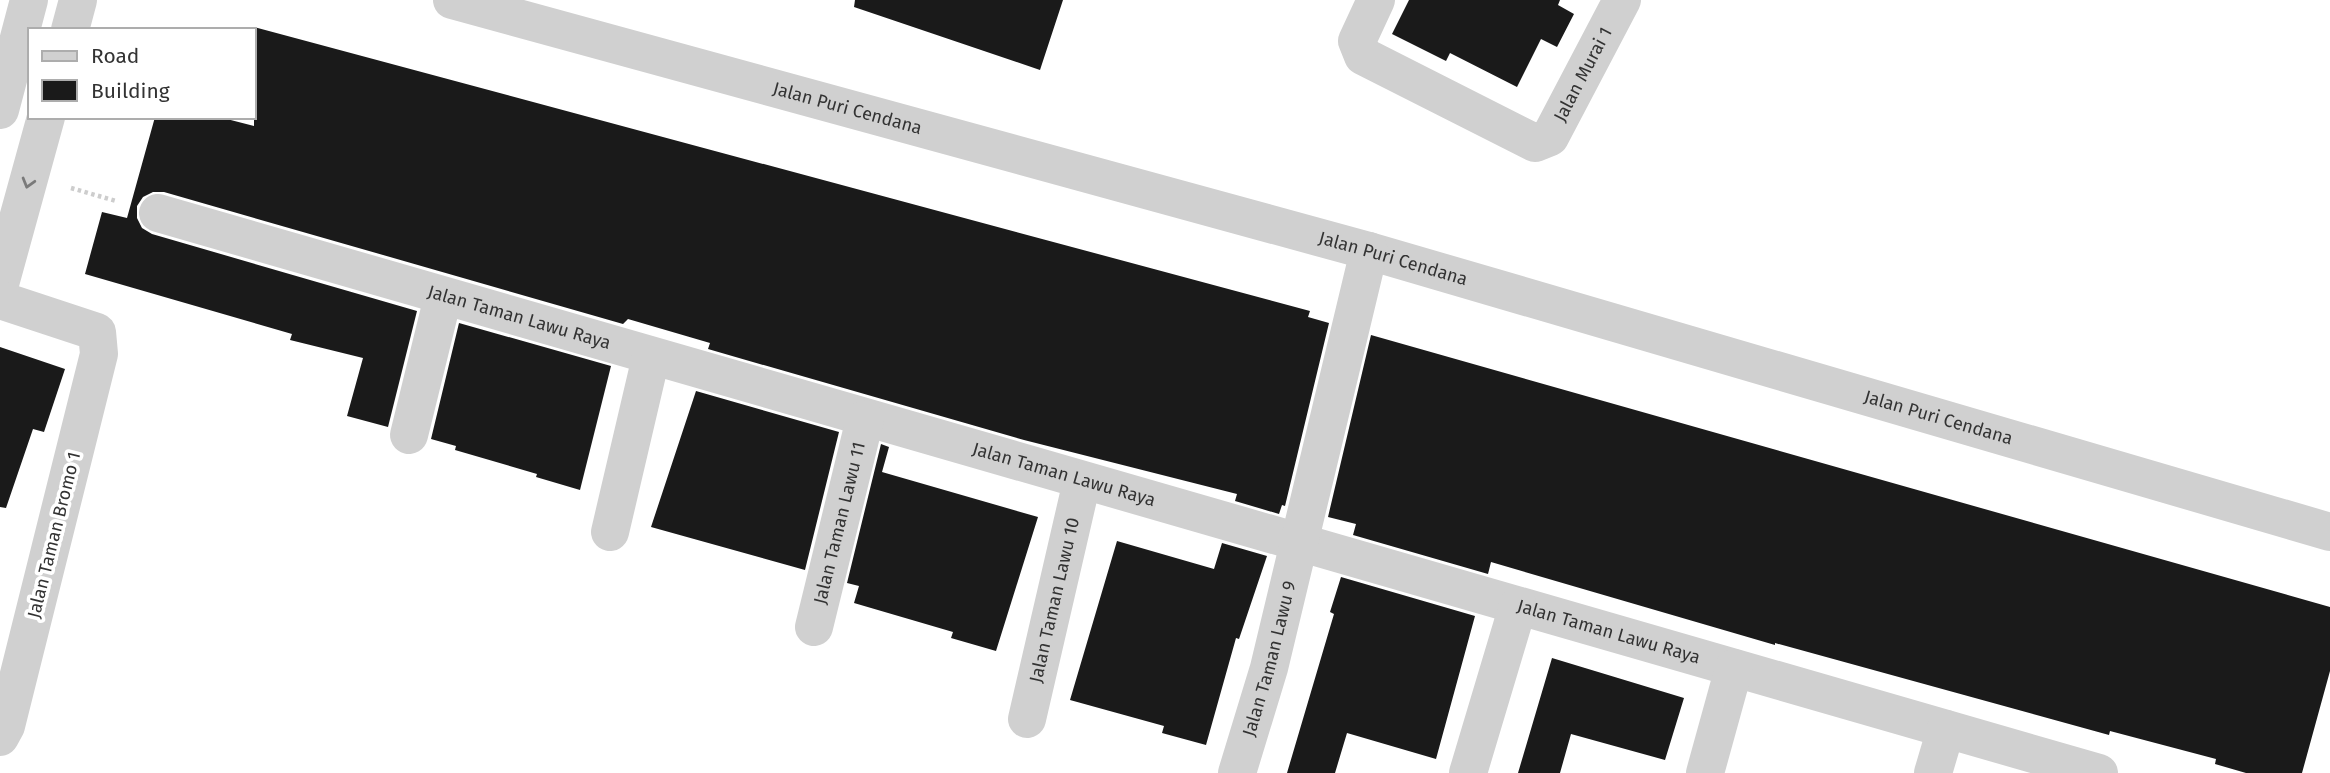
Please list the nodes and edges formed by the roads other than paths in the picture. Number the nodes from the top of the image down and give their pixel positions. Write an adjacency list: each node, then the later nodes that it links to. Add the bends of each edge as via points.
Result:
1 (29, 0): 7 (street)
2 (78, 0): 6 (street)
3 (452, 0): 11 (street, Jalan Puri Cendana)
4 (1376, 0): 5 (street, Jalan Murai 1, via 1357,41 1363,56 1540,143 1550,137)
5 (1622, 0)
6 (71, 28)
7 (15, 53): 8 (street)
8 (0, 110)
9 (45, 119): 12 (street, one-way to 12)
10 (158, 213): 13 (street, Jalan Taman Lawu Raya)
11 (1369, 251): 20 (street, Jalan Puri Cendana); 21 (street, Jalan Taman Lawu 9)
12 (0, 284)
13 (443, 297): 15 (street, Jalan Taman Lawu Raya); 17 (street)
14 (0, 299): 27 (street, Jalan Taman Bromo 1, via 97,332 99,354)
15 (651, 357): 16 (street, Jalan Taman Lawu Raya); 19 (street)
16 (865, 419): 18 (street, Jalan Taman Lawu Raya); 23 (street, Jalan Taman Lawu 11)
17 (409, 435)
18 (1082, 481): 21 (street, Jalan Taman Lawu Raya); 25 (street, Jalan Taman Lawu 10)
19 (610, 532)
20 (2330, 532)
21 (1300, 543): 22 (street, Jalan Taman Lawu Raya); 28 (street, Jalan Taman Lawu 9)
22 (1518, 606): 24 (street, Jalan Taman Lawu Raya); 29 (street)
23 (814, 627)
24 (1734, 668): 26 (street, Jalan Taman Lawu Raya); 30 (street)
25 (1027, 719)
26 (1946, 729): 31 (street); 32 (street, Jalan Taman Lawu Raya)
27 (0, 737)
28 (1237, 773)
29 (1468, 773)
30 (1705, 773)
31 (1933, 773)
32 (2099, 773)

